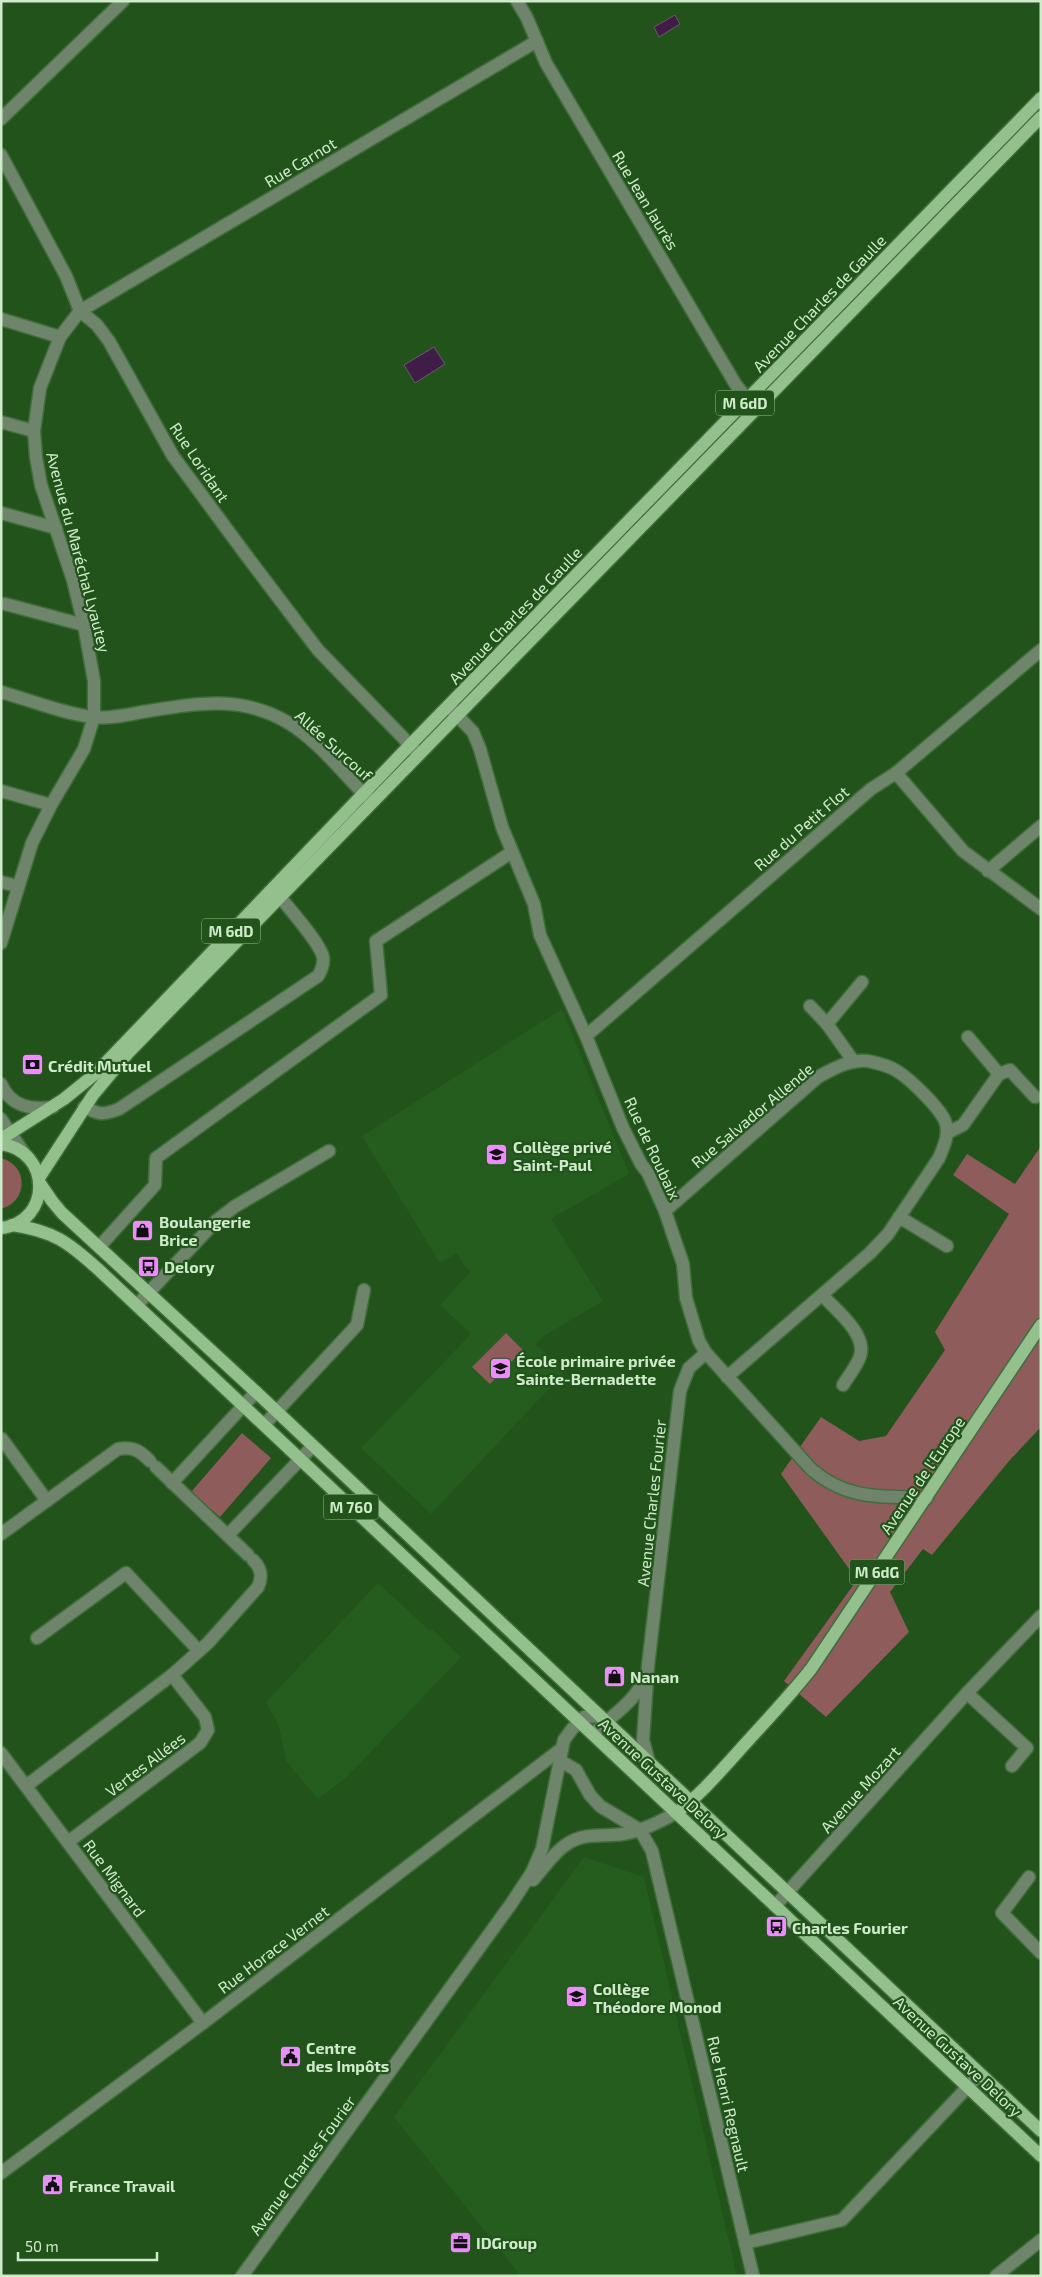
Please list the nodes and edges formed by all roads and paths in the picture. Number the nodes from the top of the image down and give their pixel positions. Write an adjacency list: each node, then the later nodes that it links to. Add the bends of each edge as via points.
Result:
1 (123, 1): 6 (street)
2 (517, 1): 3 (street, Rue Jean Jaurès)
3 (537, 41): 8 (street, Rue Carnot); 11 (street, Rue Jean Jaurès, via 552,72)
4 (1041, 98): 11 (main road, Avenue Charles de Gaulle / M 6dD)
5 (1041, 118): 12 (main road, Avenue Charles de Gaulle)
6 (1, 120)
7 (1, 155): 8 (street, Rue Loridant, via 66,276)
8 (80, 311): 10 (street, Avenue du Maréchal Lyautey); 24 (street, Rue Loridant, via 109,341 172,456 308,637)
9 (1, 318): 10 (street)
10 (60, 337): 14 (street, Avenue du Maréchal Lyautey, via 40,388)
11 (747, 400): 12 (street, Rue Jean Jaurès); 21 (main road, Avenue Charles de Gaulle / M 6dD)
12 (756, 410): 22 (main road, Avenue Charles de Gaulle)
13 (1, 422): 14 (street)
14 (34, 431): 16 (street, Avenue du Maréchal Lyautey, via 38,471)
15 (1, 513): 16 (street)
16 (56, 528): 18 (street, Avenue du Maréchal Lyautey)
17 (6, 604): 18 (street)
18 (84, 625): 23 (street, Avenue du Maréchal Lyautey, via 94,681)
19 (1041, 650): 26 (street, Rue du Petit Flot)
20 (1, 692): 23 (street)
21 (448, 706): 22 (street, Rue de Roubaix); 24 (main road, Avenue Charles de Gaulle / M 6dD)
22 (459, 716): 25 (main road, Avenue Charles de Gaulle); 32 (street, Rue de Roubaix, via 473,732 480,749)
23 (94, 718): 28 (street, Allée Surcouf, via 192,704 223,702 251,706 277,716 297,729); 30 (street, Avenue du Maréchal Lyautey, via 84,750)
24 (410, 745): 25 (street, Rue Loridant); 28 (main road, Avenue Charles de Gaulle / M 6dD)
25 (420, 756): 29 (main road, Avenue Charles de Gaulle)
26 (896, 773): 33 (street, via 963,851); 42 (street, Rue du Petit Flot, via 864,795)
27 (1, 791): 30 (street)
28 (363, 793): 29 (street, Allée Surcouf); 48 (main road, Avenue Charles de Gaulle / M 6dD, via 95,1074)
29 (374, 803): 36 (main road, Avenue Charles de Gaulle)
30 (51, 805): 35 (street, Avenue du Maréchal Lyautey, via 26,857)
31 (1041, 826): 33 (street)
32 (512, 852): 42 (street, Rue de Roubaix, via 534,904 540,935); 58 (street, via 376,941 381,995 156,1158 155,1185)
33 (988, 871): 37 (street)
34 (1, 882): 35 (street)
35 (17, 886): 38 (street, Avenue du Maréchal Lyautey)
36 (281, 898): 49 (main road, Avenue Charles de Gaulle, via 130,1052); 49 (street, via 323,956 318,976 119,1109 98,1114)
37 (1041, 909)
38 (1, 943)
39 (862, 982): 41 (street)
40 (810, 1006): 41 (street)
41 (826, 1024): 44 (street)
42 (586, 1036): 55 (street, Rue de Roubaix, via 623,1128)
43 (968, 1037): 45 (street)
44 (854, 1062): 51 (street, Rue Salvador Allende, via 879,1064 898,1072 938,1111 945,1121); 55 (street, Rue Salvador Allende, via 818,1078)
45 (999, 1074): 47 (street, via 1010,1070); 51 (street, via 963,1125)
46 (1, 1084): 48 (street, via 17,1104 36,1109)
47 (1035, 1097)
48 (53, 1107): 52 (main road, Avenue Charles de Gaulle / M 6dD)
49 (84, 1108): 54 (main road, Avenue Charles de Gaulle)
50 (1, 1119): 52 (street)
51 (947, 1133): 56 (street, via 939,1158)
52 (4, 1139): 54 (main road, Avenue Gustave Delory, via 33,1162)
53 (329, 1151): 61 (street, via 216,1221)
54 (39, 1180): 57 (main road, Avenue Charles de Gaulle, via 33,1208 24,1218); 58 (main road, Avenue Gustave Delory / M 760, via 56,1207)
55 (665, 1211): 65 (street, Rue de Roubaix, via 683,1264 686,1298 694,1328)
56 (899, 1217): 59 (street); 62 (street, via 870,1253)
57 (7, 1226): 63 (main road, Avenue Gustave Delory / M 760, via 42,1231 61,1239)
58 (100, 1246): 61 (main road, Avenue Gustave Delory / M 760)
59 (947, 1246)
60 (364, 1290): 70 (street, via 357,1325)
61 (150, 1293): 63 (street); 68 (main road, Avenue Gustave Delory / M 760)
62 (822, 1295): 66 (street); 67 (street, via 857,1333 862,1345 860,1357)
63 (137, 1305): 69 (main road, Avenue Gustave Delory / M 760)
64 (1041, 1325): 76 (main road, Avenue de l'Europe / M 6dG)
65 (706, 1353): 66 (street, Rue de Roubaix); 83 (street, Avenue Charles Fourier, via 689,1368 680,1390)
66 (727, 1377): 76 (street, Rue de Roubaix, via 824,1480 858,1495)
67 (842, 1385)
68 (256, 1392): 69 (street); 70 (main road, Avenue Gustave Delory / M 760)
69 (243, 1406): 71 (main road, Avenue Gustave Delory / M 760); 75 (street)
70 (277, 1411): 71 (street); 73 (main road, Avenue Gustave Delory / M 760)
71 (264, 1424): 74 (main road, Avenue Gustave Delory / M 760)
72 (1, 1439): 77 (street)
73 (313, 1446): 74 (street); 86 (main road, Avenue Gustave Delory / M 760)
74 (300, 1459): 79 (street); 87 (main road, Avenue Gustave Delory / M 760)
75 (172, 1482): 77 (street, via 135,1449 127,1448 118,1450); 79 (street)
76 (927, 1498): 94 (main road, Avenue de l'Europe / M 6dG, via 811,1668)
77 (47, 1501): 78 (street)
78 (1, 1534)
79 (228, 1535): 82 (street, via 260,1569 261,1581)
80 (1041, 1616): 85 (street, Avenue Mozart)
81 (37, 1638): 82 (street, via 126,1573)
82 (199, 1651): 84 (street)
83 (648, 1666): 86 (street, Avenue Charles Fourier, via 636,1694 624,1708); 91 (street, Avenue Charles Fourier, via 644,1740)
84 (172, 1676): 93 (street); 97 (street, Vertes Allées, via 205,1717 208,1730 200,1743)
85 (968, 1693): 92 (street, via 1027,1748); 99 (street, Avenue Mozart)
86 (603, 1719): 87 (street, Avenue Charles Fourier, via 588,1715); 88 (street, Avenue Charles Fourier); 91 (main road, Avenue Gustave Delory / M 760)
87 (578, 1721): 88 (main road, Avenue Gustave Delory / M 760); 90 (street, Avenue Charles Fourier, via 566,1736)
88 (593, 1734): 95 (main road, Avenue Gustave Delory / M 760)
89 (1, 1753): 93 (street, Rue Mignard)
90 (560, 1754): 96 (street, via 576,1770 600,1806); 100 (street, Avenue Charles Fourier, via 542,1848 532,1872); 103 (street, Rue Horace Vernet)
91 (649, 1762): 94 (main road, Avenue Gustave Delory / M 760)
92 (1012, 1766)
93 (26, 1786): 97 (street, Rue Mignard)
94 (691, 1801): 95 (main road, Avenue Charles Fourier); 99 (main road, Avenue Gustave Delory / M 760)
95 (676, 1813): 96 (street, Avenue Charles Fourier); 101 (main road, Avenue Gustave Delory / M 760)
96 (640, 1830): 100 (street, Avenue Charles Fourier, via 586,1836 569,1843); 110 (street, Rue Henri Regnault, via 654,1858)
97 (68, 1842): 103 (street, Rue Mignard)
98 (1029, 1877): 102 (street, via 1002,1913)
99 (788, 1892): 101 (street, Avenue Mozart); 104 (main road, Avenue Gustave Delory / M 760)
100 (512, 1904): 111 (street, Avenue Charles Fourier)
101 (775, 1906): 105 (main road, Avenue Gustave Delory / M 760)
102 (1041, 1953)
103 (203, 2023): 108 (street, Rue Horace Vernet)
104 (980, 2074): 105 (street); 106 (main road, Avenue Gustave Delory / M 760)
105 (967, 2087): 107 (main road, Avenue Gustave Delory / M 760); 110 (street, via 842,2220)
106 (1041, 2131)
107 (1041, 2156)
108 (1, 2173)
109 (1041, 2240): 113 (street)
110 (745, 2243): 112 (street, Rue Henri Regnault)
111 (242, 2276)
112 (753, 2276)
113 (996, 2276)

